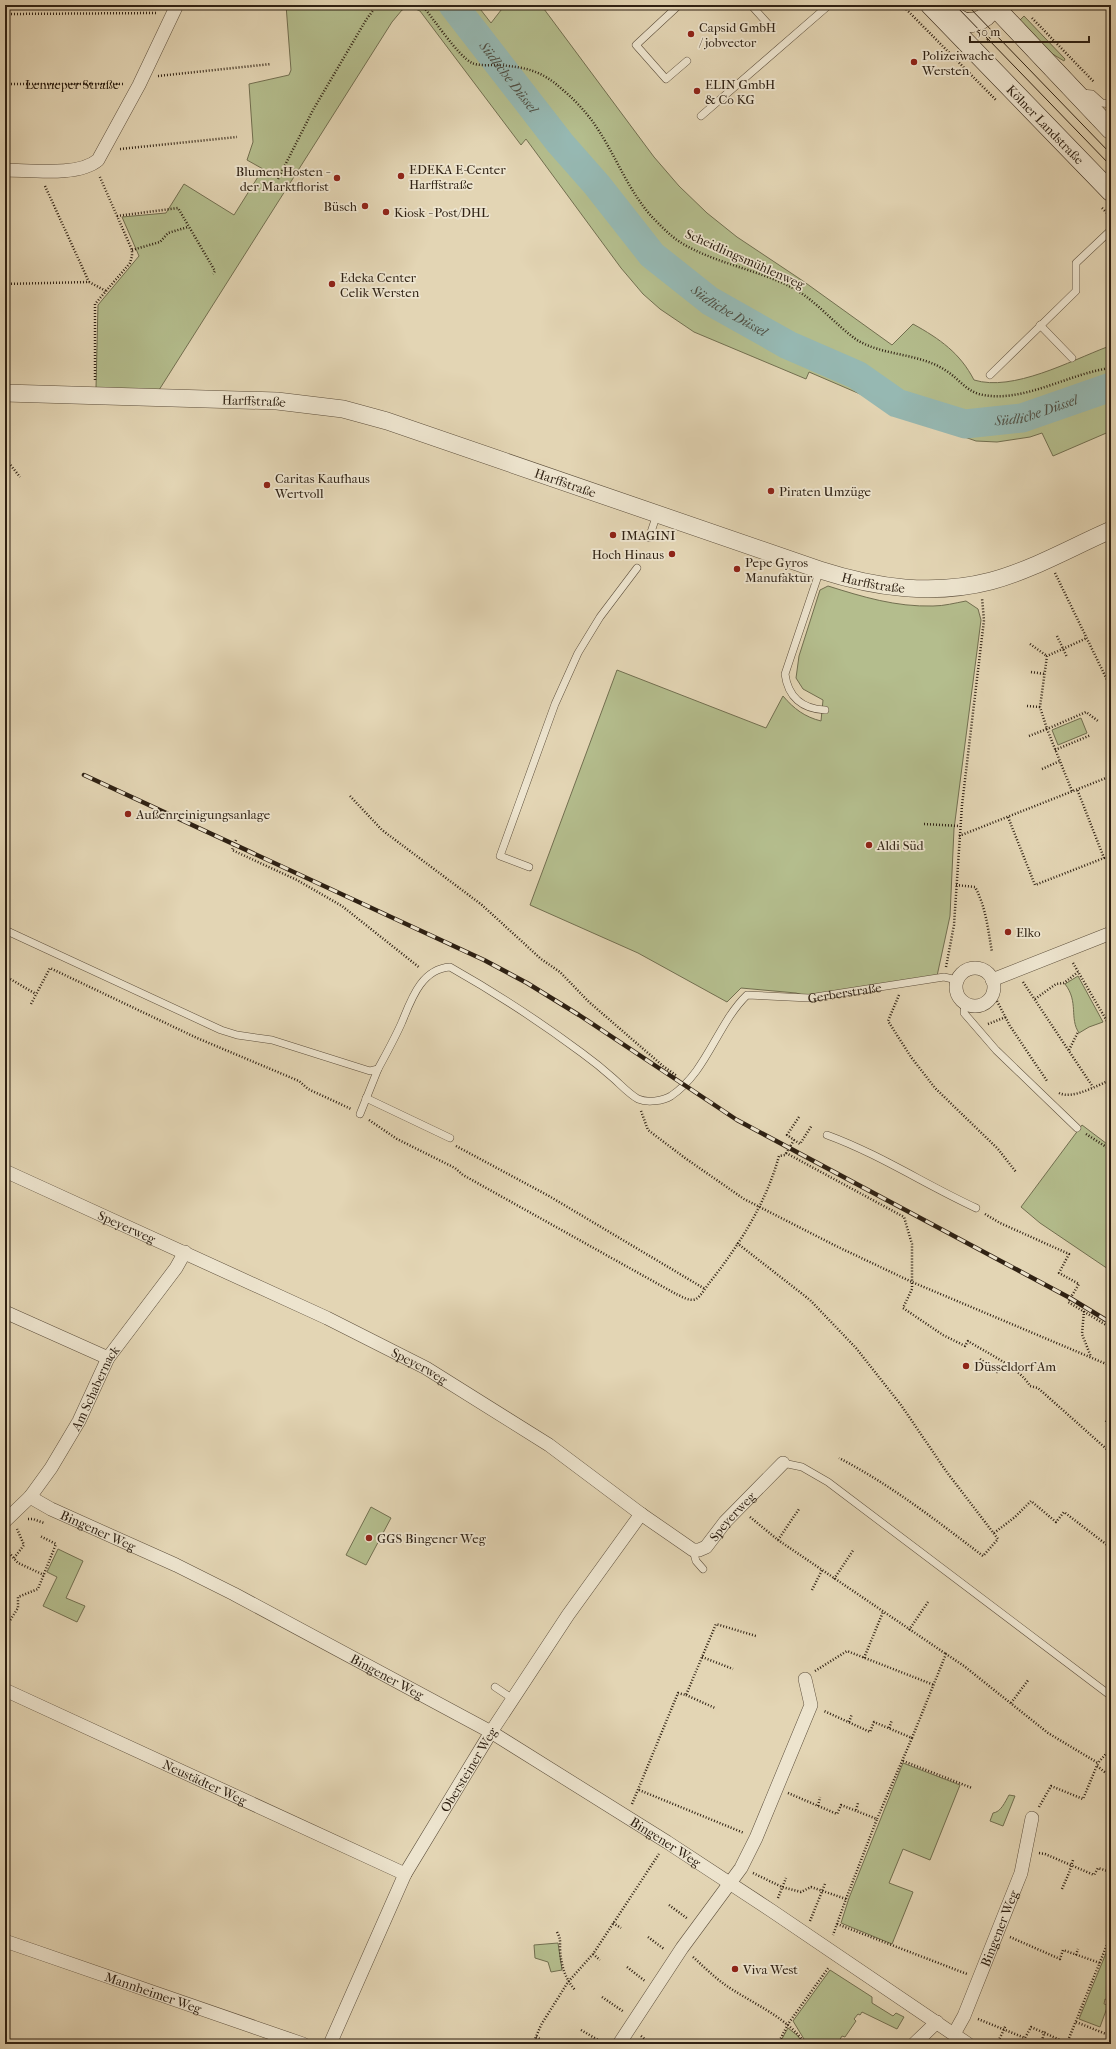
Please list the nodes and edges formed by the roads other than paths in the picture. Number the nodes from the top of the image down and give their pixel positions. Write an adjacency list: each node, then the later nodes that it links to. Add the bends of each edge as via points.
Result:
1 (679, 5): 9 (lane, via 636,44 666,79)
2 (751, 5): 8 (lane)
3 (829, 5): 12 (lane)
4 (930, 5): 14 (main road, Kölner Landstraße)
5 (942, 5): 6 (main road, via 967,22 986,17)
6 (992, 5): 10 (main road)
7 (175, 9): 15 (street, Lenneper Straße, via 104,151 93,164 75,170)
8 (769, 25)
9 (687, 61)
10 (1076, 93): 11 (lane, via 1092,94 1102,103); 13 (main road)
11 (1111, 104)
12 (701, 116)
13 (1111, 130)
14 (1070, 148): 16 (main road, via 1080,148); 17 (main road, Kölner Landstraße)
15 (5, 170)
16 (1111, 175)
17 (1111, 192)
18 (1111, 230): 19 (lane, via 1076,263 1076,290)
19 (1040, 326): 20 (lane); 21 (lane)
20 (1072, 358)
21 (990, 376)
22 (5, 393): 23 (street, Harffstraße, via 277,401 343,409 387,421)
23 (658, 514): 25 (lane); 27 (street, Harffstraße)
24 (1111, 530): 27 (street, Harffstraße, via 1008,575 981,583 937,588 896,588)
25 (649, 538)
26 (637, 568): 29 (lane, via 600,617 578,653 555,704 502,849 500,856)
27 (820, 570): 28 (lane, via 785,674 786,684 796,700 815,710)
28 (825, 710)
29 (528, 867)
30 (5, 930): 35 (lane, via 221,1030 272,1040 370,1071)
31 (1111, 933): 33 (street)
32 (957, 980): 33 (street, via 962,973 976,968 988,974); 34 (street, via 956,991); 35 (lane, Gerberstraße, via 944,978 809,998 747,995 736,1006 704,1059 685,1082 669,1097 640,1100 566,1041 501,996 450,967 442,967 430,975 412,995)
33 (992, 980): 34 (street, via 992,995 985,1003 973,1006)
34 (965, 1004): 38 (lane, via 964,1013 977,1029)
35 (378, 1069): 36 (lane)
36 (366, 1098): 37 (lane); 40 (lane)
37 (360, 1114)
38 (1077, 1128)
39 (827, 1135): 42 (lane, via 847,1142)
40 (450, 1138)
41 (5, 1171): 43 (street, Speyerweg)
42 (976, 1208)
43 (185, 1252): 45 (street, Am Schabernack, via 176,1268); 48 (street, Speyerweg, via 328,1318 426,1368 549,1445)
44 (5, 1312): 45 (street)
45 (108, 1358): 47 (street, Am Schabernack, via 79,1421)
46 (783, 1463): 50 (street, Speyerweg, via 739,1507 706,1547); 55 (lane, via 802,1466 828,1482)
47 (30, 1497): 49 (street, Am Schabernack); 57 (street, Bingener Weg, via 234,1594)
48 (641, 1514): 50 (street, Speyerweg); 56 (street, Obersteiner Weg, via 568,1615)
49 (5, 1521)
50 (693, 1550): 51 (lane, via 696,1561)
51 (703, 1569)
52 (805, 1679): 60 (street, via 811,1704 756,1838 741,1868)
53 (495, 1687): 56 (lane)
54 (5, 1690): 59 (street, Neustädter Weg)
55 (1111, 1696)
56 (513, 1698): 57 (street, Obersteiner Weg)
57 (491, 1732): 59 (street, Obersteiner Weg); 60 (street, Bingener Weg)
58 (1032, 1818): 63 (street, Bingener Weg, via 1021,1873 964,2016)
59 (404, 1874): 65 (street, Obersteiner Weg)
60 (730, 1883): 62 (street, Bingener Weg); 66 (street, via 679,1953)
61 (5, 1941): 64 (street, Mannheimer Weg)
62 (937, 2022): 63 (street, Bingener Weg); 67 (street)
63 (954, 2034): 68 (street, Bingener Weg)
64 (303, 2044)
65 (330, 2044)
66 (619, 2044)
67 (914, 2044)
68 (968, 2044)

